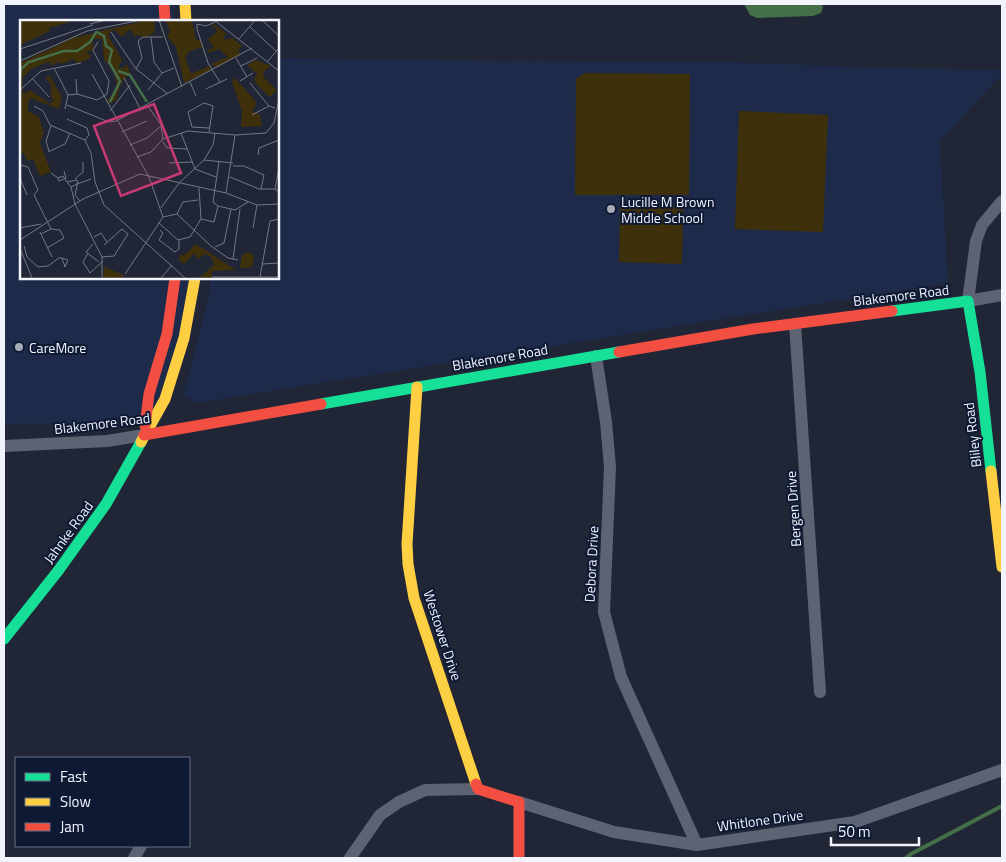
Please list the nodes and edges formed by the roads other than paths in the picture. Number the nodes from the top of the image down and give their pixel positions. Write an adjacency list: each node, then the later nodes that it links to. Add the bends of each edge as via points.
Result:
1 (164, 4): 3 (street)
2 (185, 4): 4 (street)
3 (165, 20)
4 (186, 20)
5 (1002, 201): 9 (street, via 982,225 976,241)
6 (175, 279): 13 (street, Jahnke Road, via 167,334 150,394)
7 (195, 279): 13 (street, Jahnke Road, via 184,338 166,399)
8 (1002, 295): 9 (street, Blakemore Road)
9 (968, 301): 10 (street, Blakemore Road); 15 (street, Bliley Road, via 980,372)
10 (795, 324): 11 (street, Blakemore Road); 17 (street, Bergen Drive)
11 (596, 356): 12 (street, Blakemore Road); 21 (street, Debora Drive, via 610,467 604,612 621,678)
12 (417, 387): 13 (street, Blakemore Road); 19 (street, Westower Drive, via 407,544 409,573 414,598)
13 (144, 435): 14 (street, Blakemore Road, via 107,441); 16 (street, Jahnke Road, via 106,504)
14 (4, 446)
15 (1002, 567)
16 (4, 639)
17 (820, 692)
18 (1002, 770): 21 (street, Whitlone Drive, via 855,822)
19 (478, 789): 20 (street); 24 (street, via 425,790 399,802 380,815)
20 (519, 802): 21 (street, Whitlone Drive, via 614,832); 25 (street)
21 (697, 845)
22 (140, 847): 23 (street)
23 (134, 858)
24 (350, 858)
25 (519, 858)

